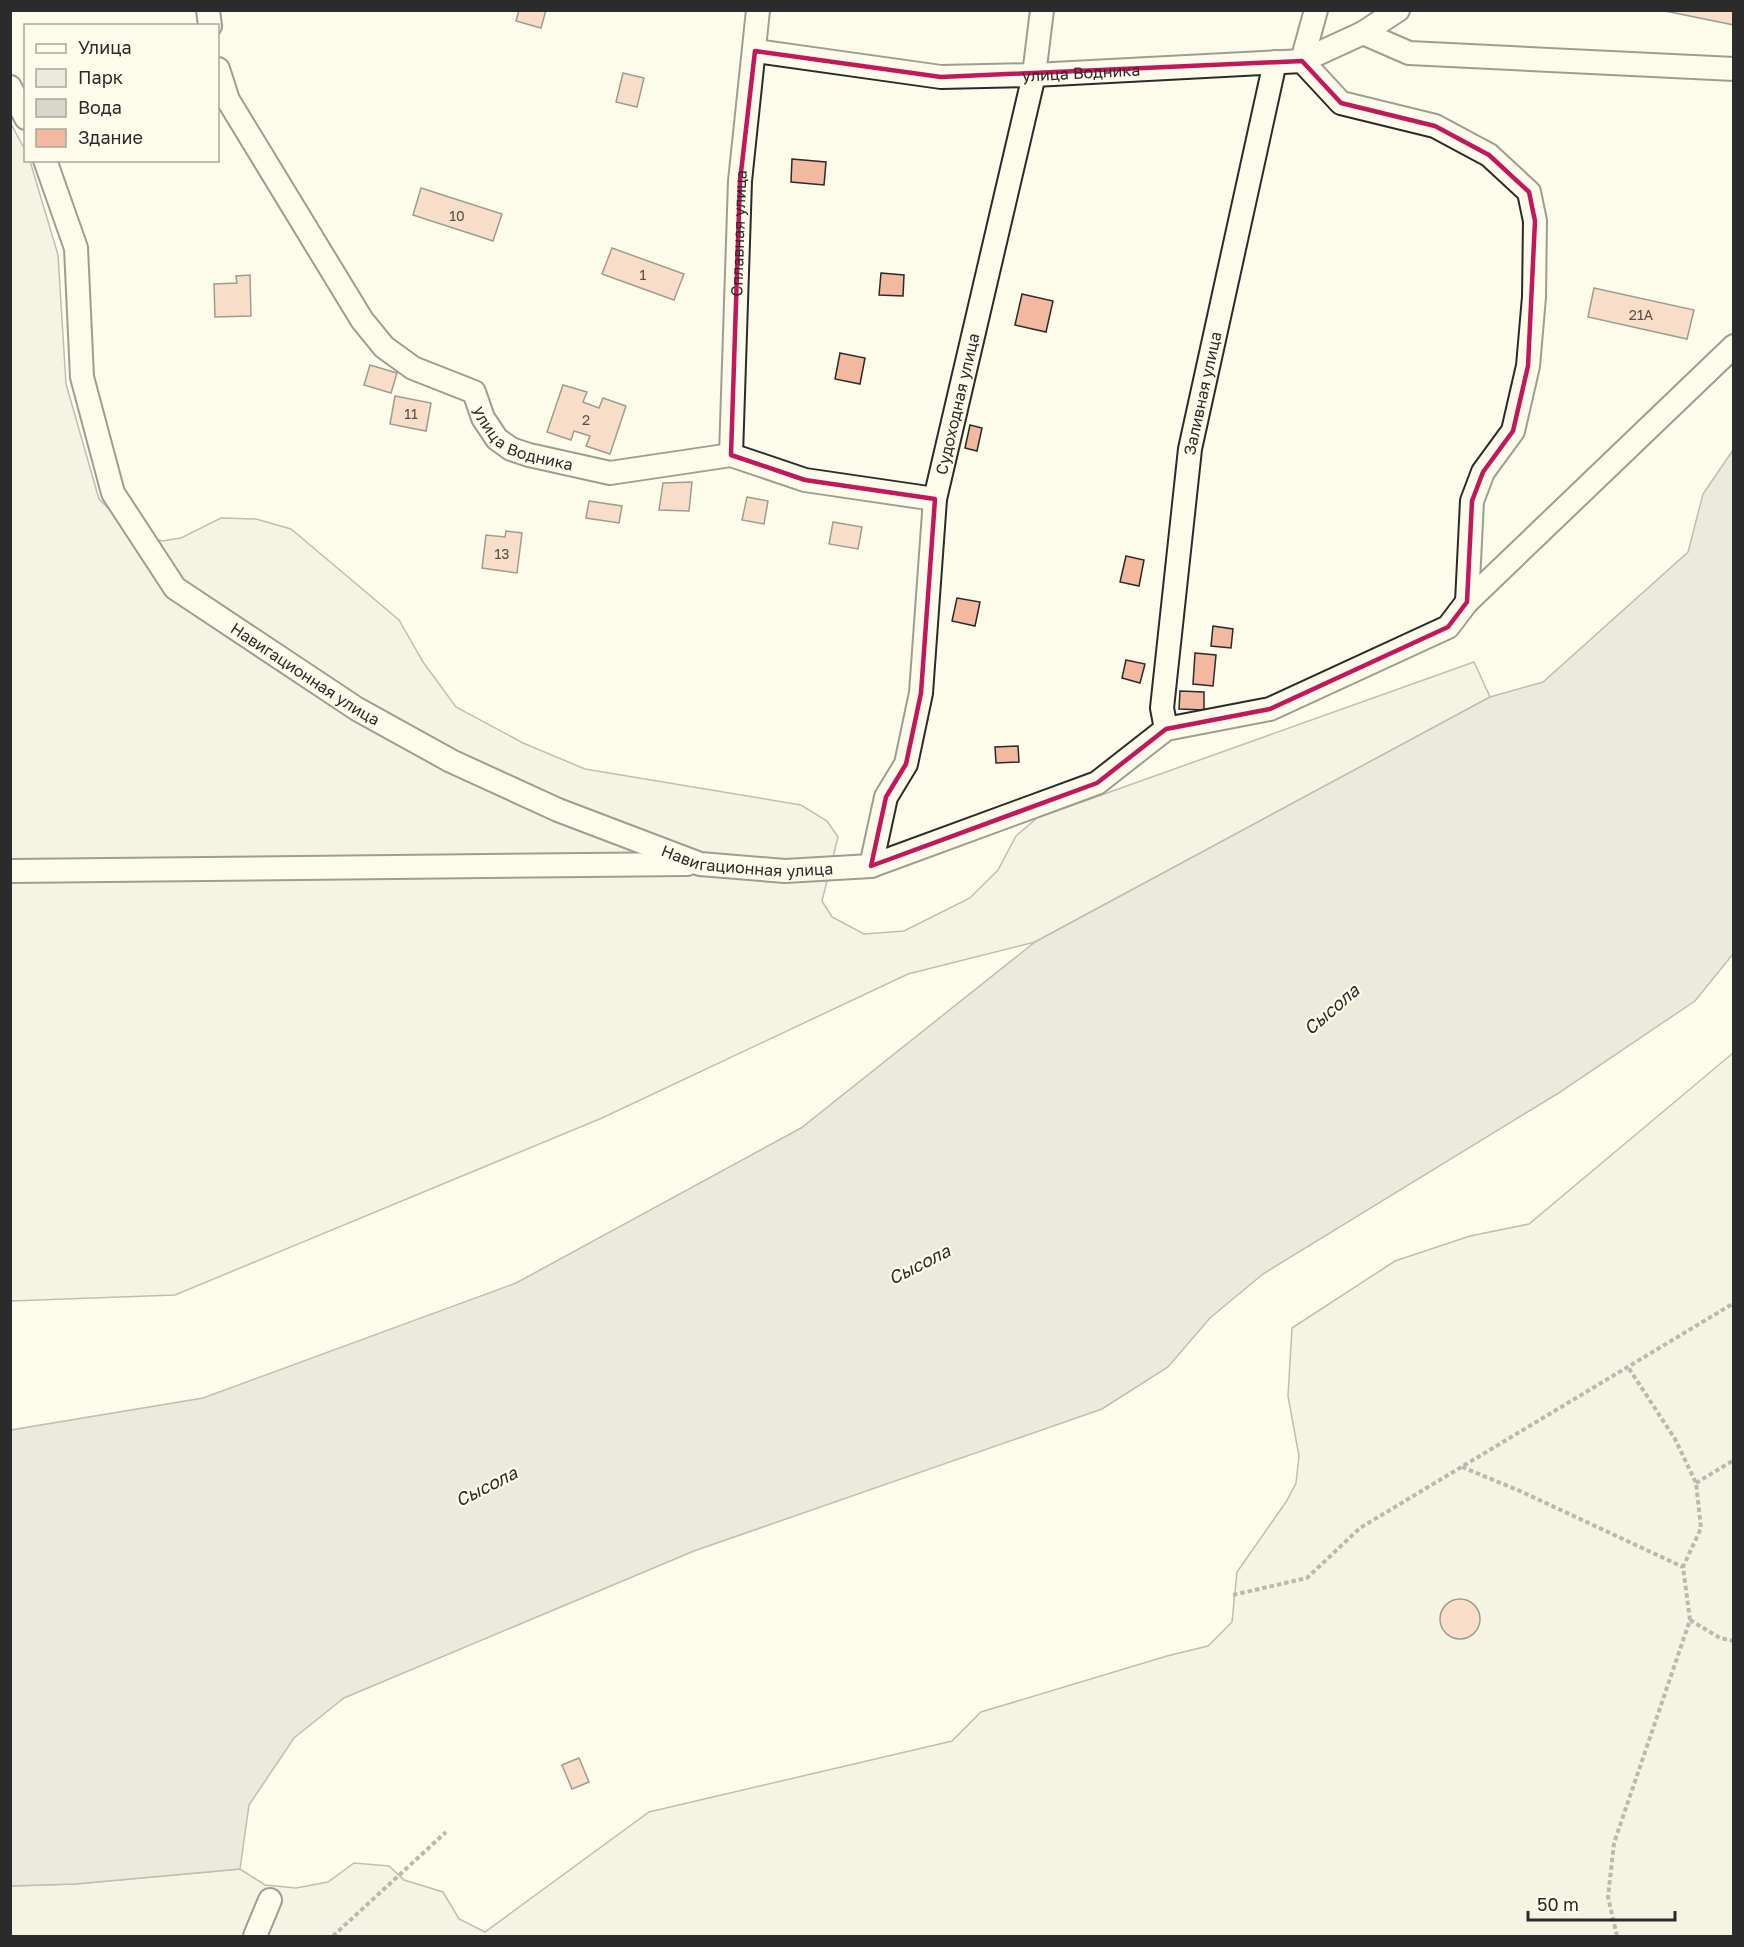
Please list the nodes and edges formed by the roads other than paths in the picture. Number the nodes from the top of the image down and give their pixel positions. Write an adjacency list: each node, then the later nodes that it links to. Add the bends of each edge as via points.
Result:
1 (758, 10): 6 (street, Сплавная улица)
2 (1042, 10): 11 (street, Судоходная улица)
3 (1316, 10): 7 (street)
4 (1398, 10): 5 (street, улица Водника)
5 (1363, 33): 7 (street, улица Водника); 9 (street, via 1409,53)
6 (755, 51): 11 (street, улица Водника, via 941,77); 16 (street, Сплавная улица, via 740,181)
7 (1302, 61): 8 (street, улица Водника); 18 (street, via 1341,103 1435,126 1489,155 1529,192 1536,221 1528,366 1513,431 1483,472 1472,501)
8 (1275, 62): 11 (street, улица Водника); 19 (street, Заливная улица, via 1190,449 1162,708)
9 (1734, 69)
10 (219, 72): 16 (street, улица Водника, via 228,100 362,320 384,346 413,368 474,392 483,418 497,439 528,455 610,474)
11 (1034, 75): 17 (street, Судоходная улица)
12 (10, 87): 13 (street)
13 (24, 114)
14 (46, 162): 20 (street, Навигационная улица, via 76,248 82,377 113,493 175,588 357,709 451,761 558,810)
15 (1734, 346): 18 (street)
16 (731, 456): 17 (street, улица Водника, via 805,480)
17 (935, 499): 21 (street, Судоходная улица, via 921,693 906,764 886,796)
18 (1467, 602): 19 (street, via 1448,627 1270,709)
19 (1166, 729): 21 (street, Навигационная улица, via 1098,783)
20 (700, 864): 21 (street, Навигационная улица, via 786,870); 22 (street)
21 (871, 866)
22 (10, 871)
23 (270, 1900): 24 (street)
24 (255, 1936)

